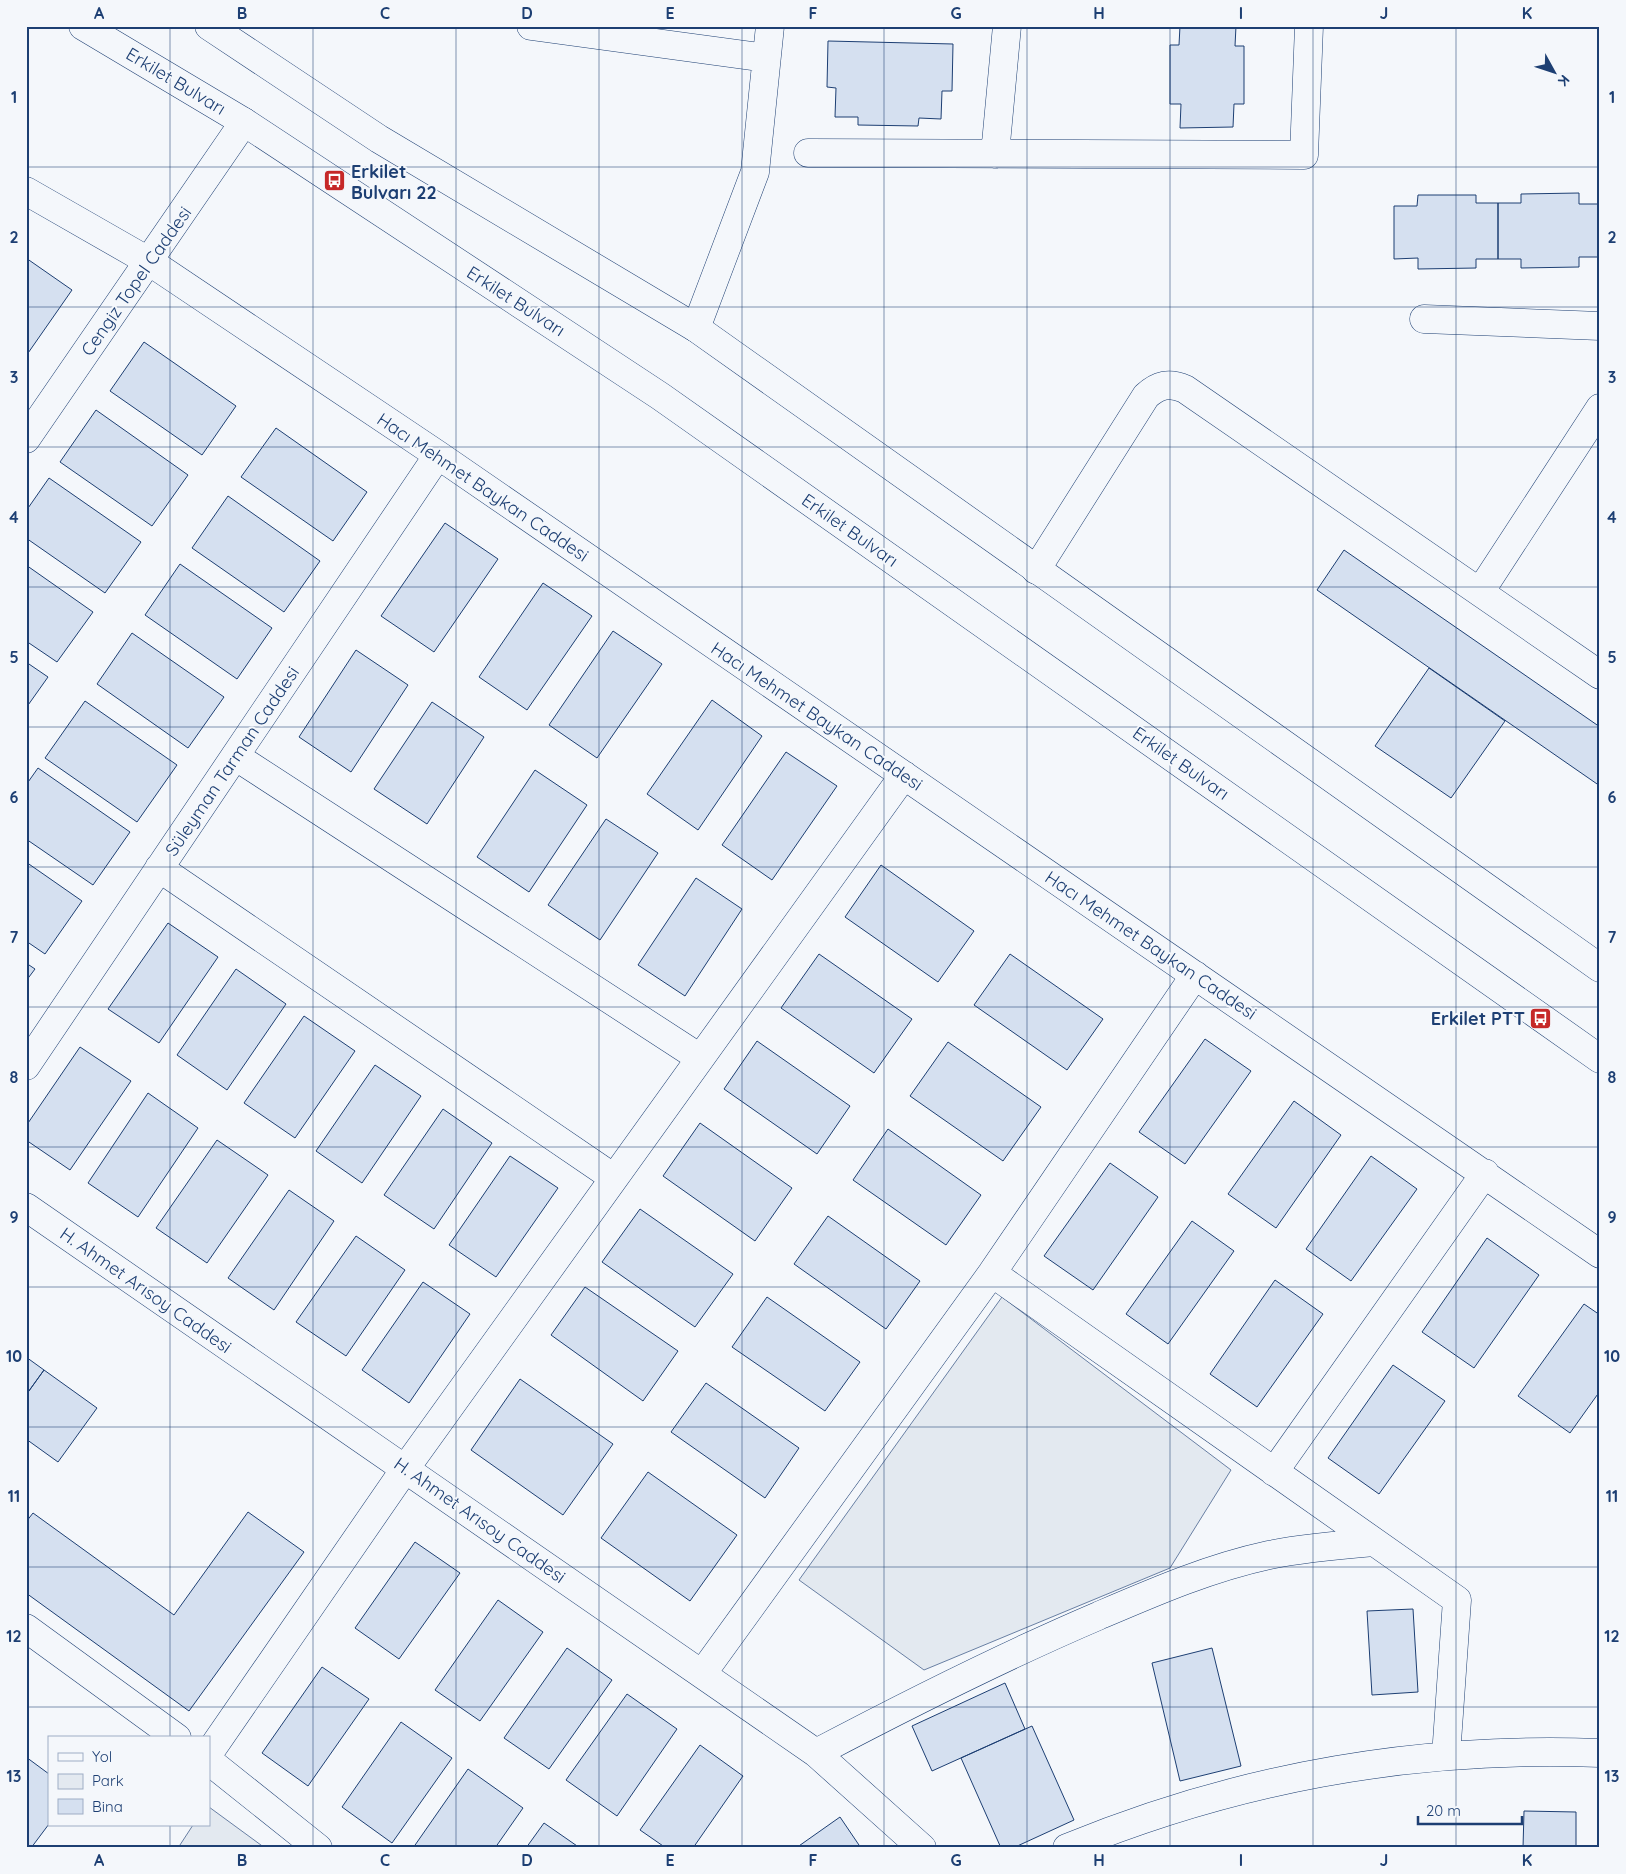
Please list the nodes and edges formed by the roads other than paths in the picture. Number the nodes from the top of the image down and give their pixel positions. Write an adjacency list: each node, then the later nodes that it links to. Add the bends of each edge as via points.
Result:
1 (83, 26): 8 (street, Erkilet Bulvarı)
2 (209, 26): 15 (street, via 379,139)
3 (531, 26): 7 (street)
4 (770, 26): 7 (street)
5 (1007, 26): 10 (street)
6 (1309, 26): 10 (street, via 1304,155)
7 (766, 58): 15 (street, via 755,172)
8 (244, 122): 12 (street, Cengiz Topel Caddesi); 28 (street, Erkilet Bulvarı, via 660,396)
9 (808, 153): 10 (street)
10 (995, 154)
11 (26, 191): 12 (street, Hacı Mehmet Baykan Caddesi)
12 (150, 262): 17 (street, Cengiz Topel Caddesi); 18 (street, Hacı Mehmet Baykan Caddesi)
13 (1424, 319): 14 (street)
14 (1600, 326)
15 (696, 328): 19 (street)
16 (1600, 408): 20 (street)
17 (26, 439)
18 (438, 455): 22 (street, Süleyman Tarman Caddesi); 23 (street, Hacı Mehmet Baykan Caddesi)
19 (1036, 570): 20 (street, via 1146,396 1154,389 1175,384); 25 (street)
20 (1480, 592): 21 (street)
21 (1600, 675)
22 (235, 756): 24 (street, Süleyman Tarman Caddesi); 27 (street)
23 (904, 775): 26 (street, Hacı Mehmet Baykan Caddesi); 27 (street)
24 (160, 868): 29 (street, Süleyman Tarman Caddesi); 31 (street)
25 (1600, 968)
26 (1195, 975): 30 (street, Hacı Mehmet Baykan Caddesi); 34 (street)
27 (700, 1058): 31 (street)
28 (1600, 1060)
29 (26, 1066)
30 (1484, 1174): 33 (street, Hacı Mehmet Baykan Caddesi); 36 (street)
31 (614, 1178): 35 (street)
32 (26, 1207): 35 (street, H. Ahmet Arısoy Caddesi)
33 (1600, 1254)
34 (992, 1273): 36 (street); 39 (street)
35 (405, 1469): 39 (street, H. Ahmet Arısoy Caddesi); 41 (street)
36 (1274, 1472): 37 (street)
37 (1374, 1542): 42 (street, via 1321,1546 1270,1555 1188,1578 1036,1643); 44 (street, via 1456,1600)
38 (26, 1628): 40 (street)
39 (702, 1674): 42 (street, H. Ahmet Arısoy Caddesi)
40 (174, 1736)
41 (210, 1752)
42 (816, 1753): 47 (street, H. Ahmet Arısoy Caddesi)
43 (1600, 1753): 44 (street, via 1501,1752)
44 (1446, 1756): 48 (street, via 1350,1767 1245,1788 1166,1811)
45 (210, 1762): 46 (street)
46 (318, 1848)
47 (922, 1848)
48 (1067, 1848)

